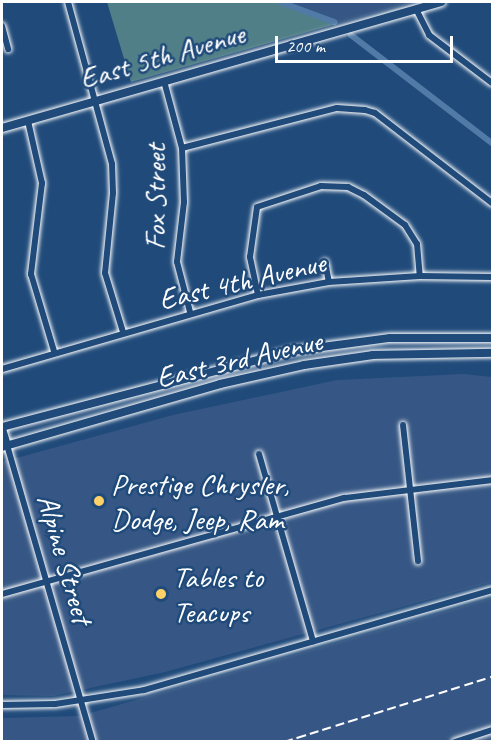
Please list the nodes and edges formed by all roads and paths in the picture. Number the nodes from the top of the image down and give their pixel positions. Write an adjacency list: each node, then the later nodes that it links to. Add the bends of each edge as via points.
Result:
1 (68, 2): 8 (street)
2 (441, 2): 3 (main road, East 5th Avenue)
3 (416, 9): 6 (main road, East 5th Avenue); 7 (street, via 429,35)
4 (2, 26): 5 (street)
5 (8, 50)
6 (164, 81): 8 (main road, East 5th Avenue); 11 (street, Fox Street)
7 (492, 82)
8 (96, 101): 9 (main road, East 5th Avenue); 19 (street, via 108,141 113,193 105,273)
9 (28, 121): 10 (main road, East 5th Avenue); 21 (street, via 42,183 32,274)
10 (2, 128)
11 (182, 148): 12 (street, via 337,108 358,109 375,114); 18 (street, Fox Street, via 184,202 177,262)
12 (492, 203)
13 (325, 262): 16 (street)
14 (420, 276): 15 (street, East 4th Avenue); 16 (street, East 4th Avenue); 17 (street, via 417,244 405,225 348,187 321,186 257,207 250,257)
15 (492, 277)
16 (330, 282): 17 (street, East 4th Avenue)
17 (258, 295): 18 (street, East 4th Avenue)
18 (190, 312): 19 (street, East 4th Avenue)
19 (123, 332): 21 (street, East 4th Avenue)
20 (492, 338): 25 (main road, East 3rd Avenue, via 390,338 300,349)
21 (54, 351): 23 (street, East 4th Avenue)
22 (492, 353): 26 (main road, East 3rd Avenue, via 373,355 304,364)
23 (3, 365)
24 (403, 425): 29 (street)
25 (2, 428): 26 (main road, Alpine Street)
26 (4, 446): 32 (street, Alpine Street)
27 (259, 453): 30 (street)
28 (492, 480): 29 (street)
29 (410, 489): 30 (street, via 344,498); 31 (street)
30 (278, 515): 32 (street); 35 (street)
31 (418, 561)
32 (46, 582): 34 (street); 36 (street, Alpine Street)
33 (492, 590): 35 (street)
34 (2, 594)
35 (313, 641): 36 (street, via 144,690)
36 (81, 702): 37 (street); 39 (street, Alpine Street)
37 (2, 705)
38 (492, 730): 40 (street)
39 (93, 741)
40 (455, 741)

